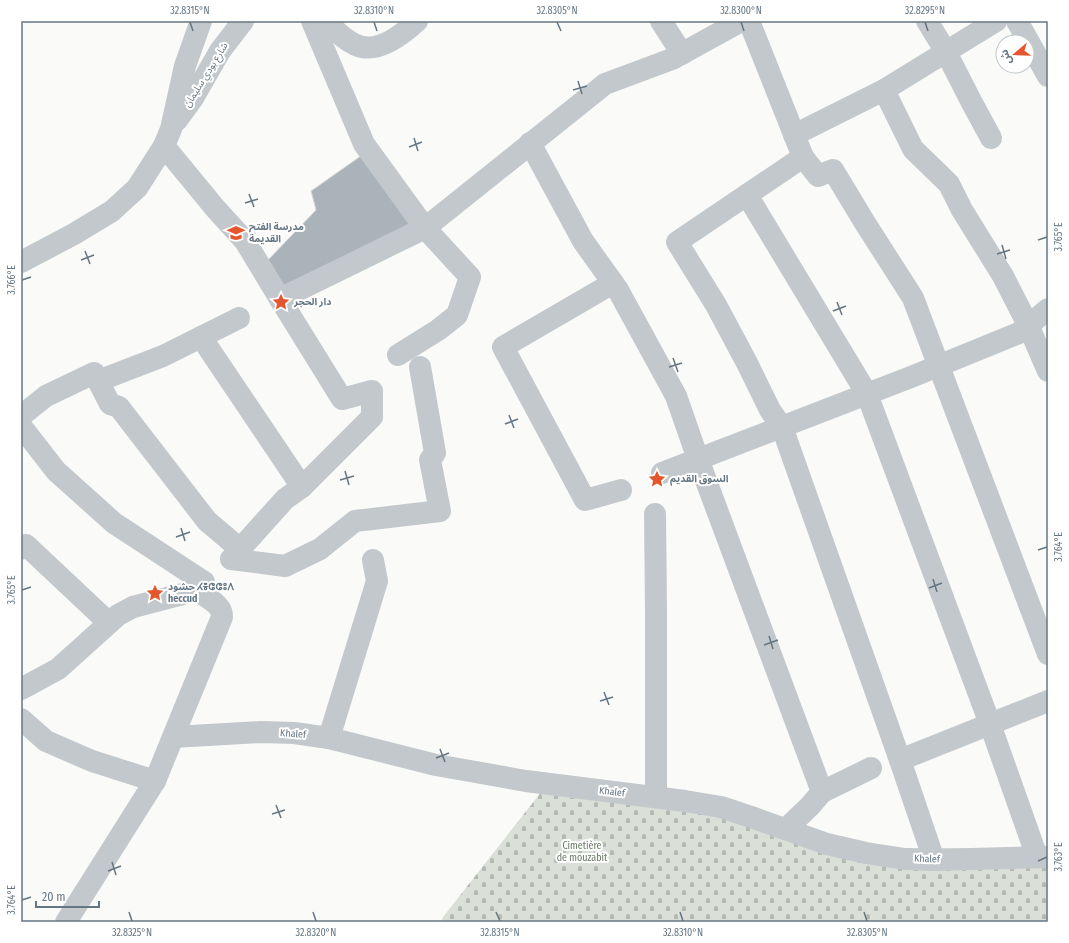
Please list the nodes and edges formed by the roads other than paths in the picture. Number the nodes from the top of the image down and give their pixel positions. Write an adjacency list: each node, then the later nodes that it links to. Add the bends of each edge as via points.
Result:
1 (201, 21): 17 (street, via 185,66)
2 (243, 21): 17 (street, شارع بودي سليمان, via 220,51)
3 (312, 21): 22 (street, via 364,144)
4 (326, 21): 5 (street, via 355,45 371,48 393,40)
5 (417, 21)
6 (661, 21): 13 (street)
7 (741, 21): 13 (street)
8 (749, 21): 16 (street)
9 (927, 21): 12 (street)
10 (996, 21): 12 (street)
11 (1017, 21): 14 (street)
12 (946, 52): 15 (street); 18 (street)
13 (682, 54): 19 (street, via 604,84)
14 (1048, 76)
15 (884, 90): 16 (street); 28 (street, via 913,149 949,184 1003,276)
16 (794, 135): 20 (street)
17 (167, 138): 23 (street, شارع بودي سليمان, via 137,188 112,211); 25 (street, via 215,208 245,241)
18 (991, 138)
19 (530, 143): 22 (street); 24 (street, via 583,241)
20 (803, 158): 21 (street); 31 (street, via 818,176 833,170 913,298)
21 (747, 195): 35 (street); 38 (street, via 677,242 716,305 770,410)
22 (425, 228): 25 (street); 30 (street, via 470,277 458,315)
23 (21, 262)
24 (613, 283): 39 (street, via 676,396); 42 (street, via 502,347 585,500)
25 (280, 299): 41 (street, via 342,399 372,391 372,417)
26 (1048, 309): 28 (street)
27 (239, 318): 29 (street)
28 (1028, 325): 31 (street, via 1019,333); 33 (street)
29 (201, 337): 34 (street, via 163,356); 41 (street)
30 (398, 355)
31 (938, 366): 35 (street); 49 (street)
32 (420, 367): 45 (street, via 435,453 430,460 440,512 355,521 320,549 285,566)
33 (1048, 371)
34 (98, 381): 36 (street, via 94,373 46,396); 45 (street, via 110,404 119,407)
35 (867, 394): 38 (street); 53 (street)
36 (21, 416)
37 (21, 426): 47 (street, via 56,471 114,523)
38 (782, 427): 39 (street); 56 (street)
39 (698, 459): 40 (street); 59 (street)
40 (662, 473)
41 (302, 487): 45 (street, via 285,499)
42 (621, 490)
43 (655, 514): 60 (street)
44 (21, 549): 48 (street, via 26,545)
45 (235, 554): 47 (street)
46 (373, 560): 55 (street, via 377,581)
47 (199, 586): 48 (street, via 133,607); 54 (street, via 201,593 222,612 222,617)
48 (109, 623): 50 (street, via 58,668)
49 (1048, 654)
50 (21, 689)
51 (1048, 702): 53 (street)
52 (21, 719): 58 (street, via 46,741 92,761)
53 (990, 724): 56 (street); 62 (street)
54 (173, 737): 55 (street, Khalef, via 261,732); 58 (street)
55 (329, 738): 60 (street, Khalef, via 436,765 526,781)
56 (900, 760): 63 (street)
57 (871, 768): 59 (street)
58 (155, 781): 64 (street)
59 (822, 792): 61 (street)
60 (656, 798): 61 (street, Khalef, via 721,807)
61 (786, 829): 63 (street, Khalef, via 827,844 866,853)
62 (1043, 857): 63 (street, Khalef)
63 (934, 860)
64 (66, 922)

